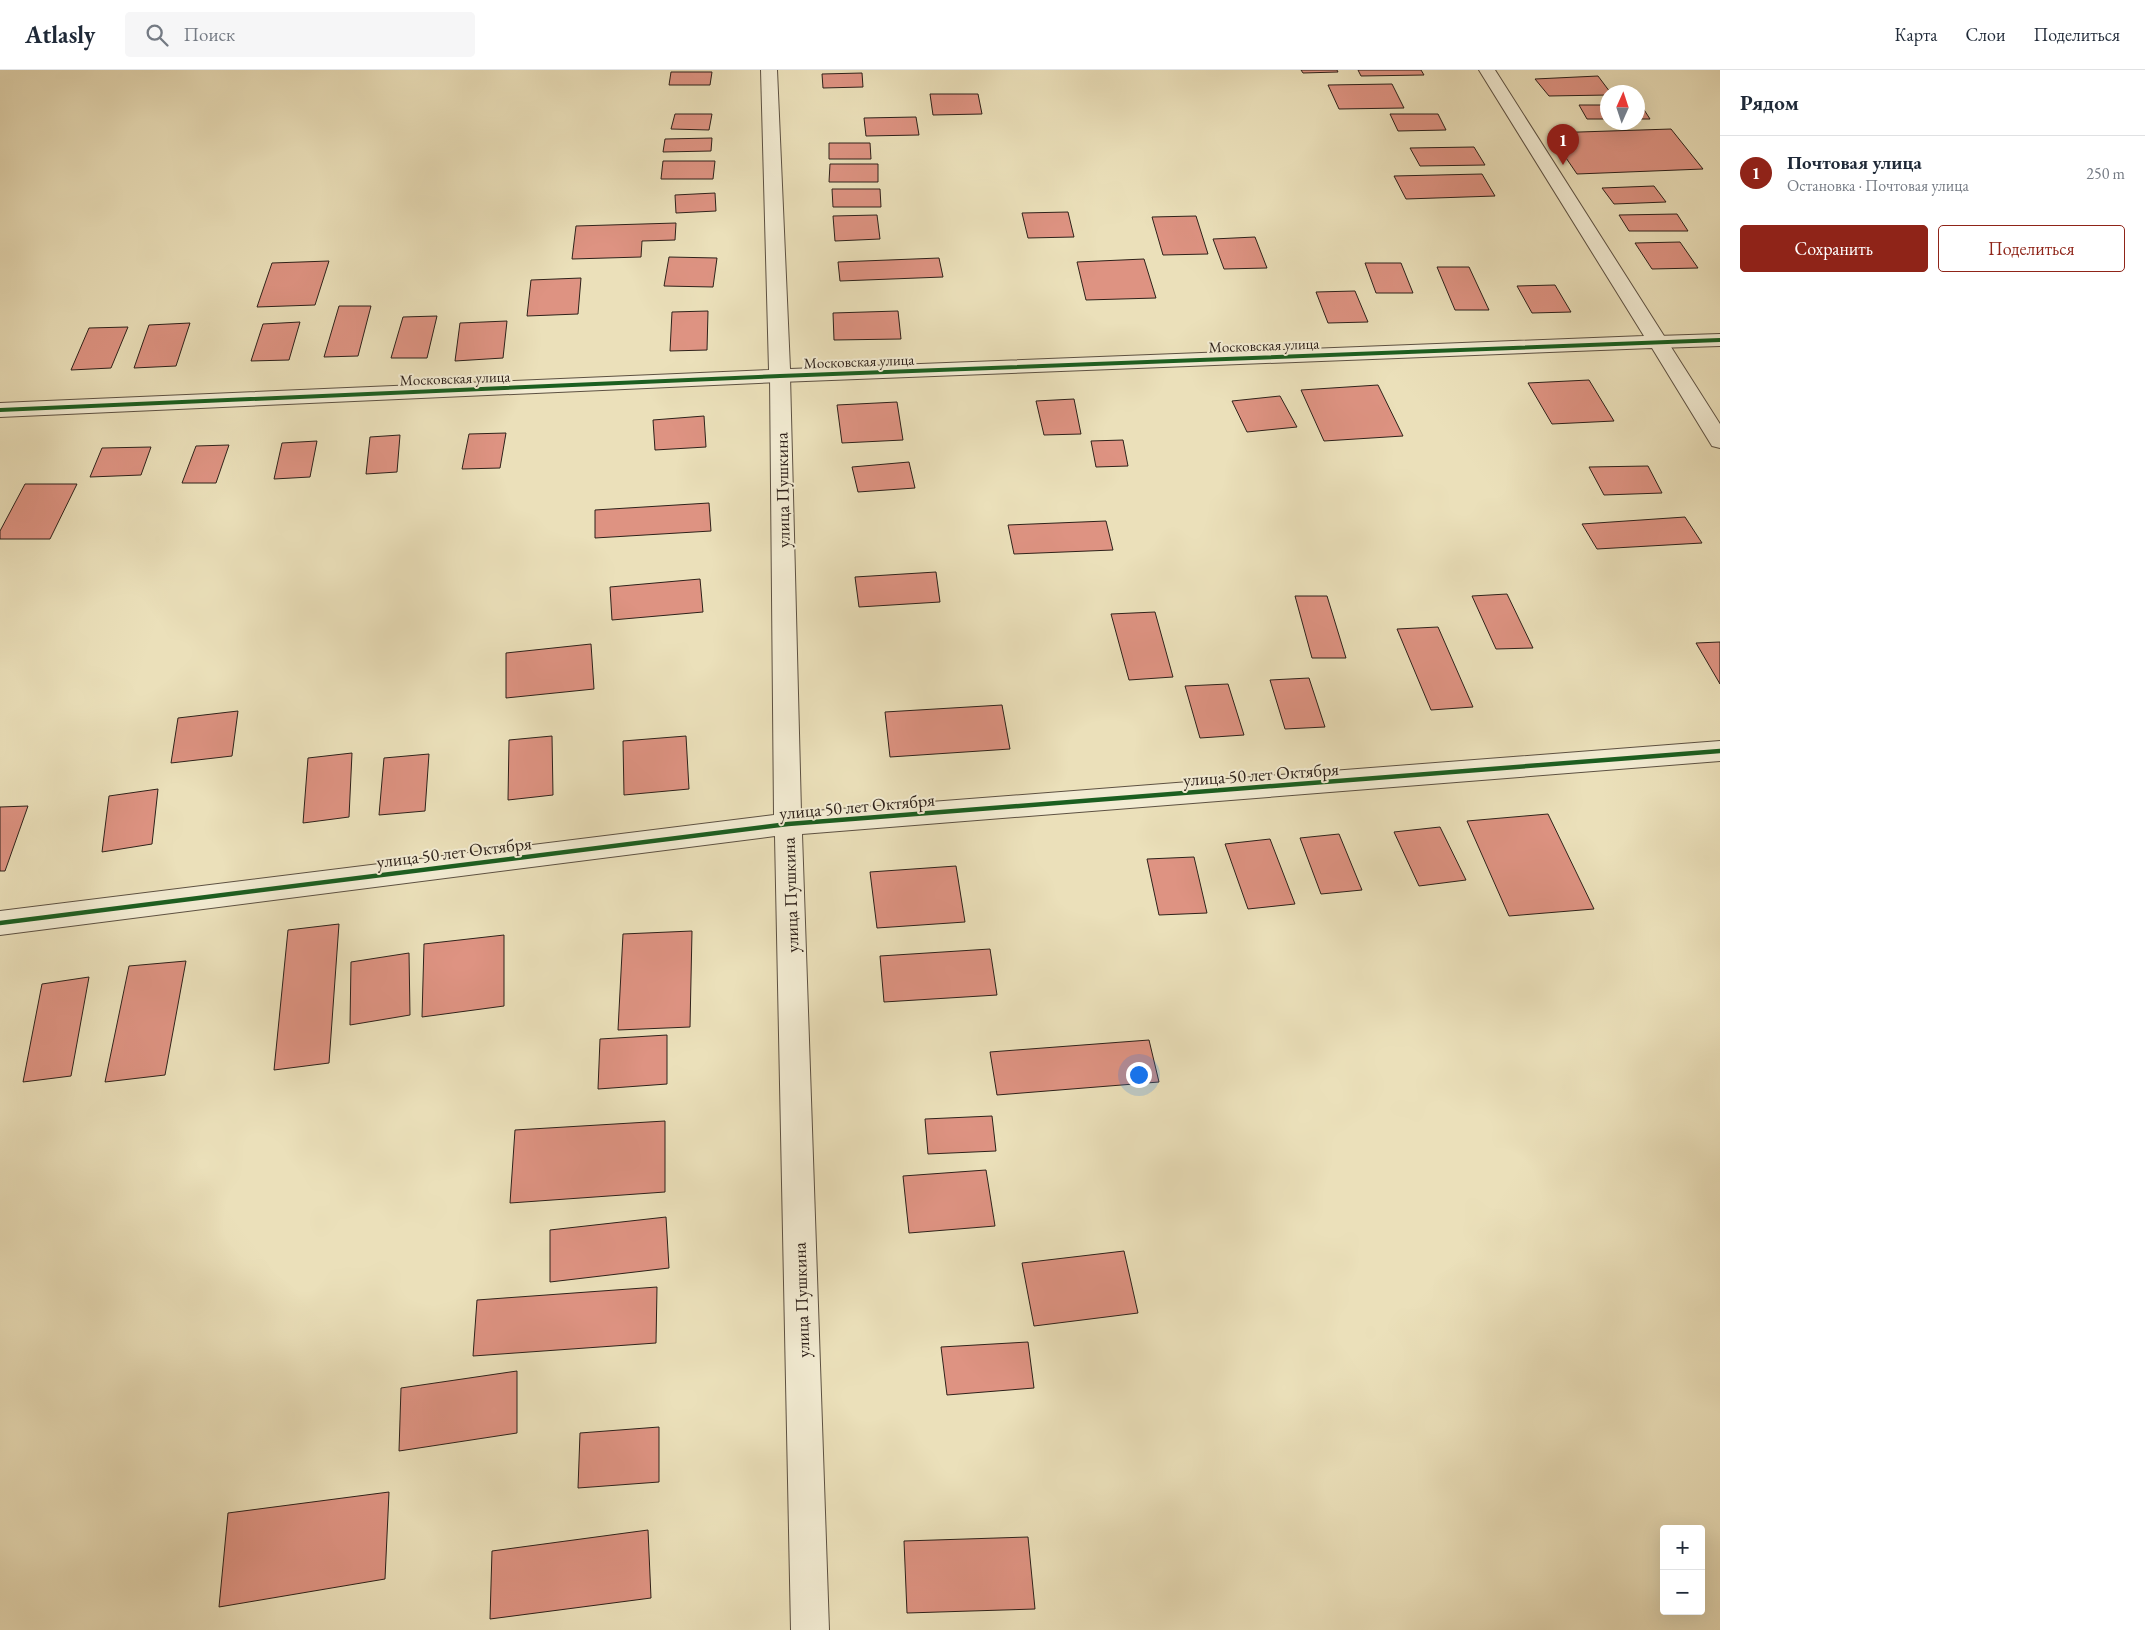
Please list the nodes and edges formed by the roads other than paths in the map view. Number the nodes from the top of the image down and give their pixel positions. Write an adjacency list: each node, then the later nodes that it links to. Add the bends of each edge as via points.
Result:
1 (769, 70): 5 (street, улица Пушкина)
2 (1487, 70): 4 (street)
3 (1720, 340): 4 (street, Московская улица)
4 (1657, 342): 5 (street, Московская улица); 7 (street)
5 (780, 376): 6 (street, Московская улица); 9 (street, улица Пушкина)
6 (0, 410)
7 (1720, 441)
8 (1720, 751): 9 (street, улица 50 лет Октября)
9 (788, 824): 10 (street, улица 50 лет Октября); 11 (street, улица Пушкина)
10 (0, 924)
11 (810, 1630)

